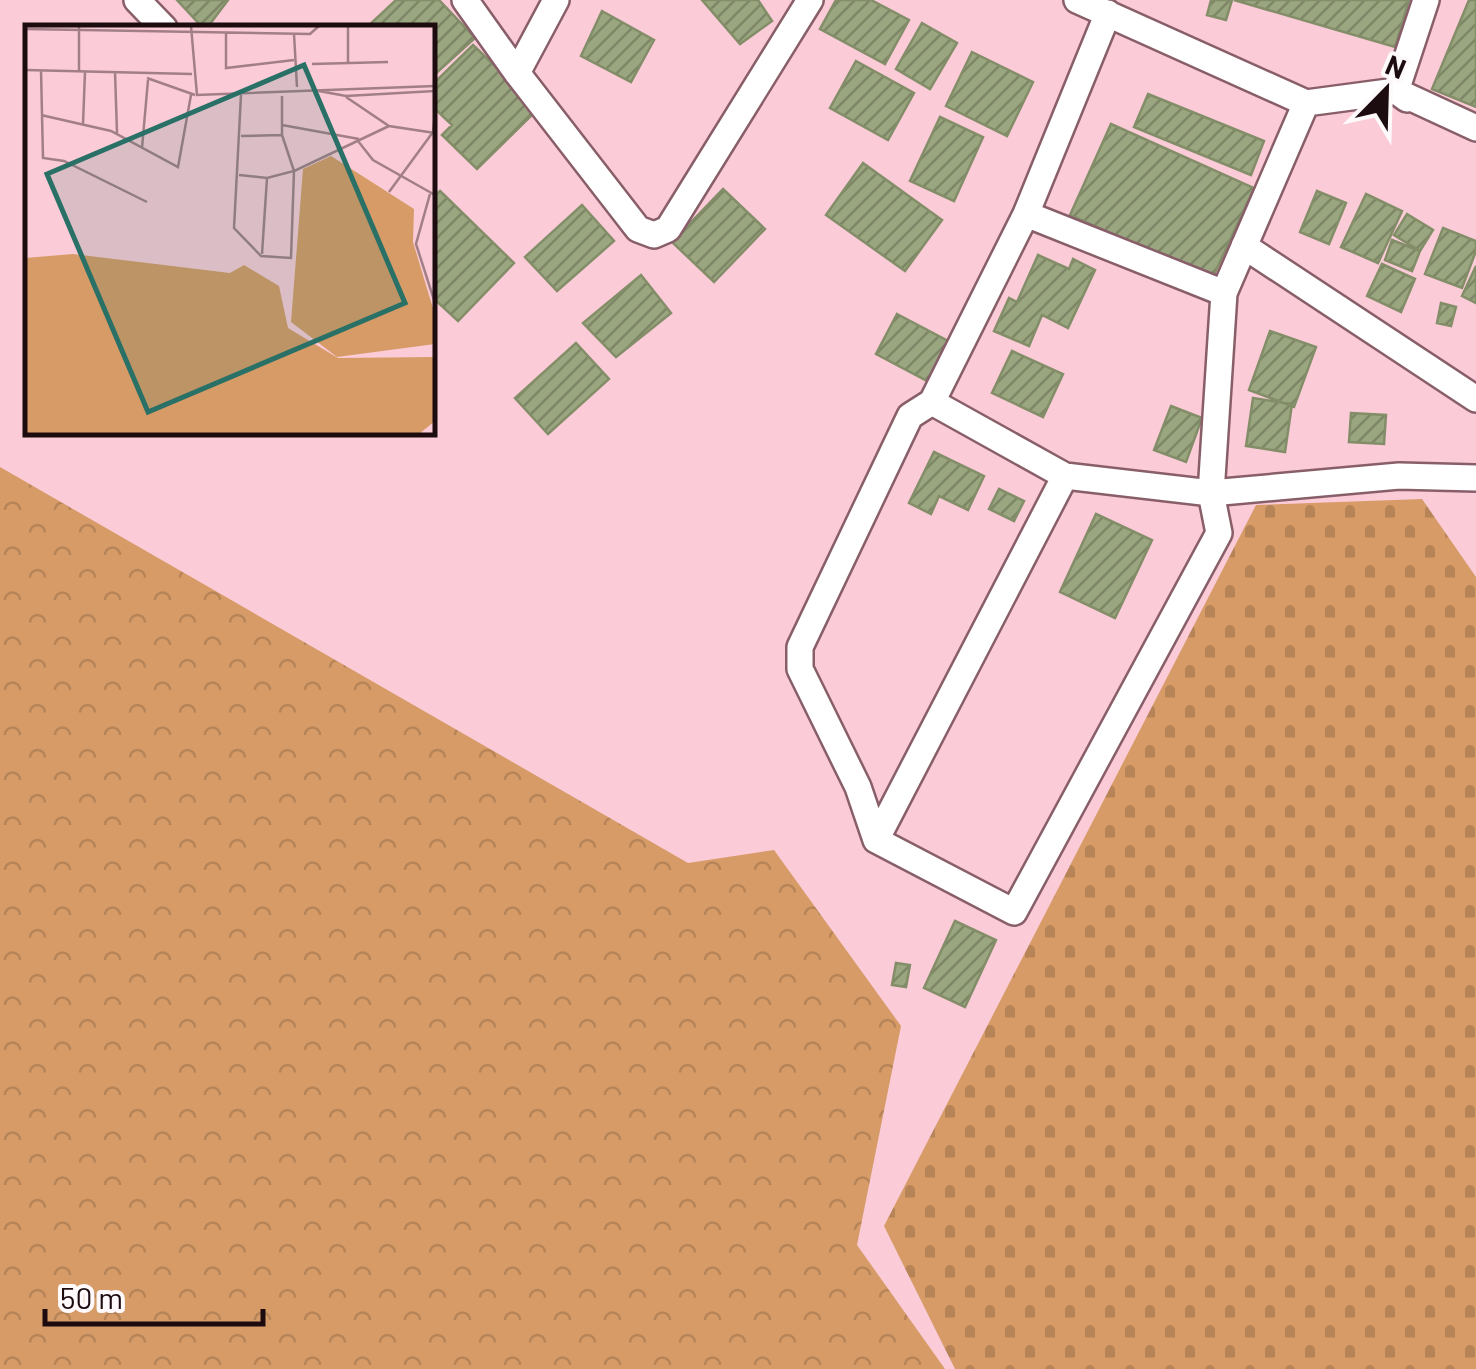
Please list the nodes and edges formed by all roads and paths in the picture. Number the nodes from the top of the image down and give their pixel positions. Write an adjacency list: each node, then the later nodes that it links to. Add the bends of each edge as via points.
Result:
1 (137, 0): 8 (street)
2 (465, 0): 9 (street)
3 (556, 0): 9 (street)
4 (810, 0): 9 (street, via 668,229 654,234 638,229)
5 (1077, 0): 7 (street)
6 (1426, 0): 10 (street)
7 (1108, 12): 11 (street); 14 (street)
8 (161, 25)
9 (517, 73)
10 (1396, 92): 11 (street); 12 (street); 13 (street)
11 (1306, 103): 15 (street)
12 (1476, 128)
13 (1476, 146)
14 (1026, 214): 16 (street); 18 (street)
15 (1244, 246): 16 (street); 17 (street)
16 (1224, 293): 21 (street)
17 (1476, 400)
18 (932, 402): 19 (street); 22 (street, via 910,416 800,647 800,669 858,786)
19 (1064, 476): 21 (street); 22 (street)
20 (1476, 478): 21 (street, via 1399,476)
21 (1211, 493): 22 (street, via 1219,533 1014,912)
22 (876, 840)

